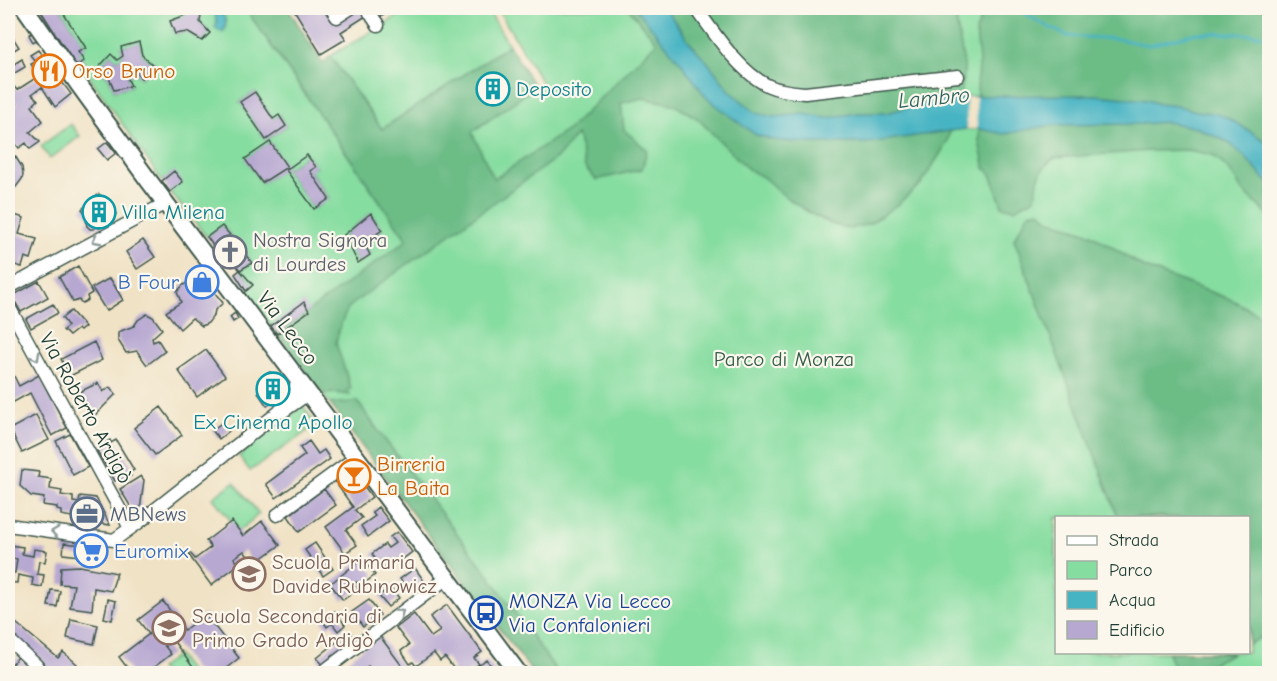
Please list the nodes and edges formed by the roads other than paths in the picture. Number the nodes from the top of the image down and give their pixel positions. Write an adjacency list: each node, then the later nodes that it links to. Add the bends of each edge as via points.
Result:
1 (331, 8): 2 (street, via 337,16)
2 (351, 8)
3 (696, 8): 7 (street, via 731,55 759,81 788,92)
4 (28, 9): 8 (main road, Via Lecco)
5 (370, 13): 6 (street)
6 (378, 25)
7 (958, 76)
8 (166, 202): 9 (street, one-way to 9); 11 (main road, Via Lecco)
9 (8, 288)
10 (8, 305): 15 (street, Via Roberto Ardigò, one-way to 15)
11 (304, 387): 12 (main road, Via Lecco); 15 (street, via 266,422)
12 (356, 457): 13 (street); 16 (main road, Via Lecco)
13 (277, 515)
14 (8, 525): 15 (street, one-way to 14, via 114,540)
15 (130, 528)
16 (447, 578): 19 (street, one-way to 16); 20 (main road, Via Lecco)
17 (8, 639): 18 (street)
18 (41, 674)
19 (320, 674)
20 (519, 674)

